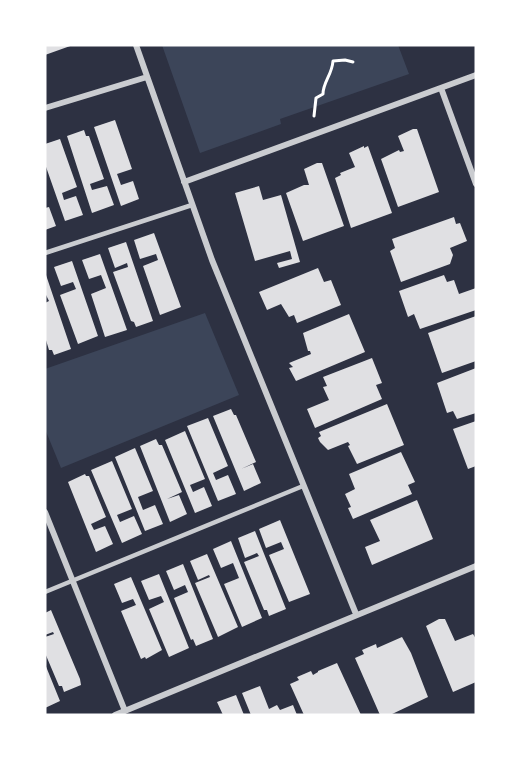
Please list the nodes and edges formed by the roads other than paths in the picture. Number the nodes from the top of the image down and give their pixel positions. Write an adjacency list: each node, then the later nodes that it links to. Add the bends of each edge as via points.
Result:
1 (136, 45): 3 (street)
2 (476, 75): 4 (street)
3 (147, 77): 5 (street); 6 (street)
4 (441, 88): 6 (street); 7 (street)
5 (45, 108)
6 (184, 182): 8 (street)
7 (476, 184)
8 (192, 205): 9 (lane); 10 (street)
9 (45, 254)
10 (303, 486): 13 (lane); 15 (street)
11 (45, 512): 13 (street)
12 (476, 567): 15 (street)
13 (73, 580): 14 (lane); 16 (street)
14 (45, 592)
15 (356, 614): 16 (street)
16 (125, 711): 17 (street)
17 (115, 715)

